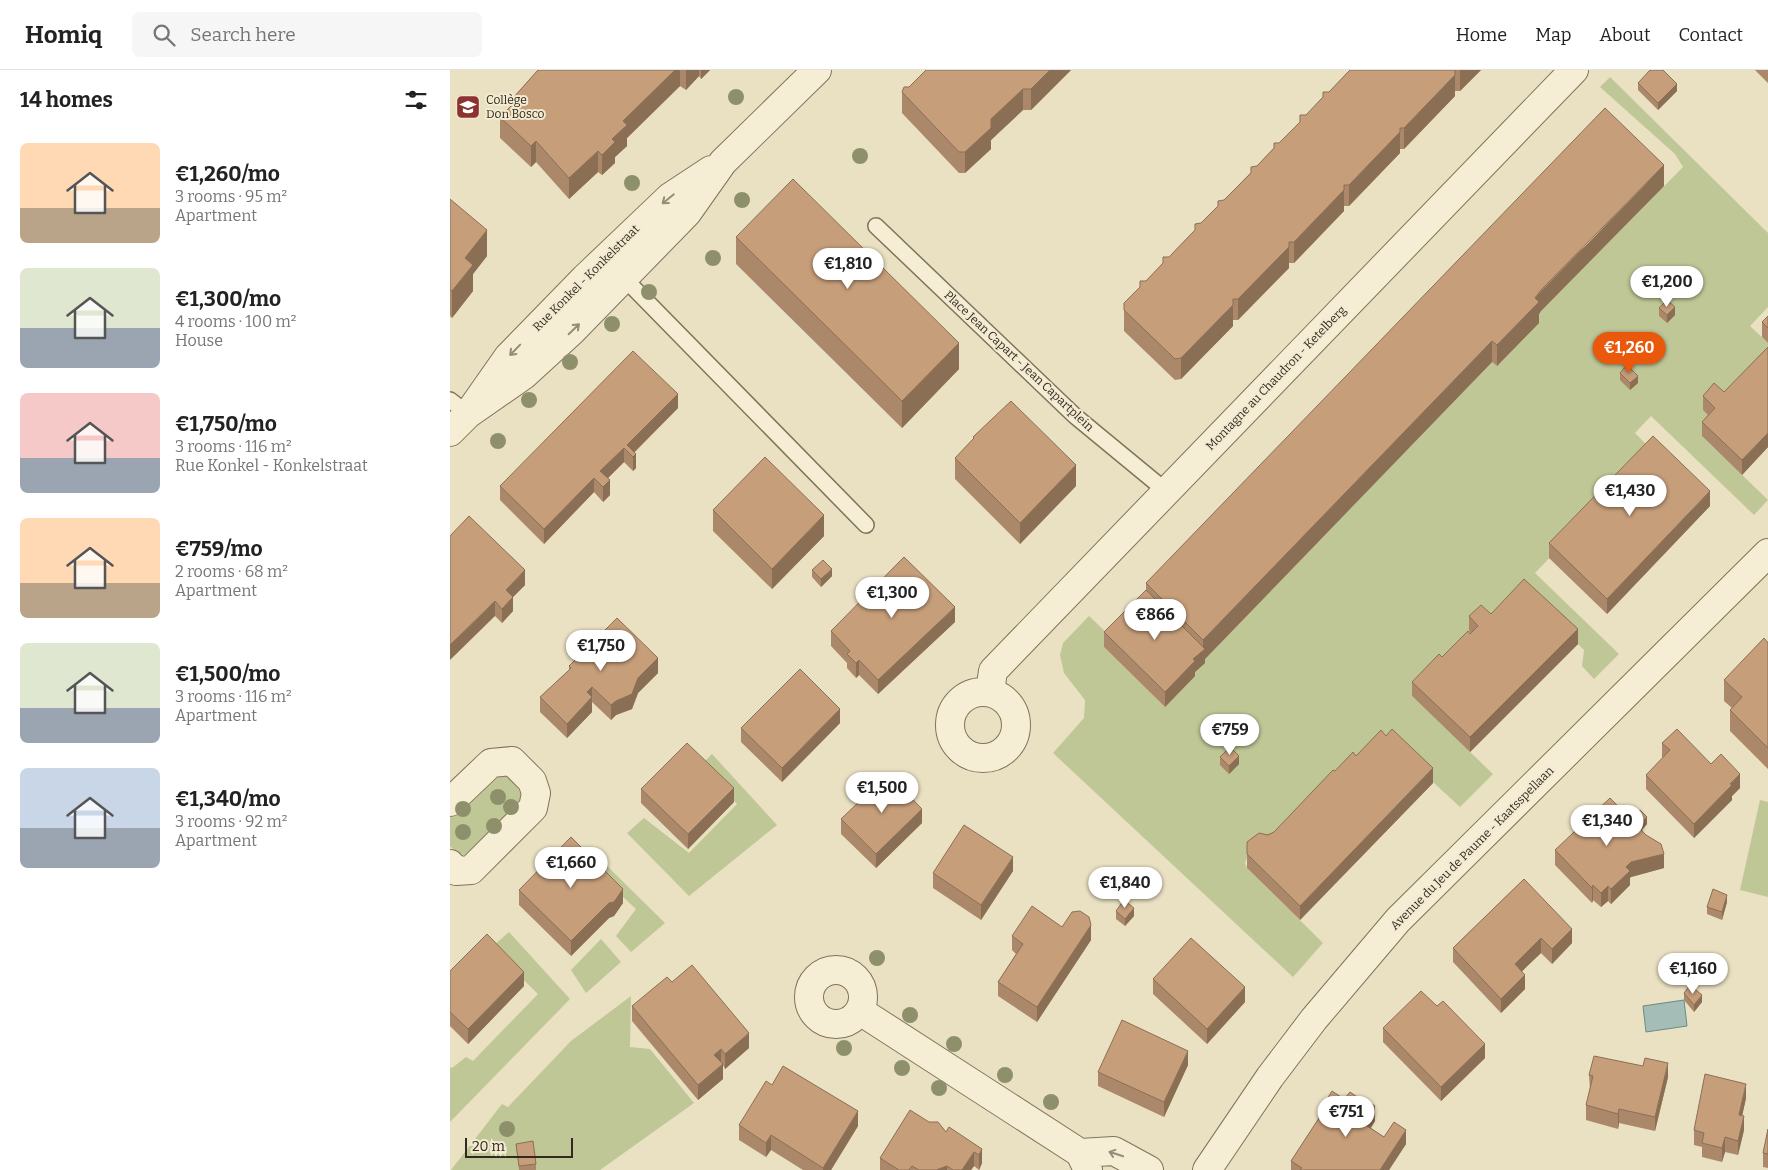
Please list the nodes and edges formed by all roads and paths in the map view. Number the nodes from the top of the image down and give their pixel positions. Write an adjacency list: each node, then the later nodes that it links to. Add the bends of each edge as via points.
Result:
1 (817, 70): 3 (street, Rue Konkel - Konkelstraat)
2 (1574, 70): 8 (street, Montagne au Chaudron - Ketelberg)
3 (723, 162): 5 (street, Rue Konkel - Konkelstraat, one-way to 5, via 670,196); 6 (street, Rue Konkel - Konkelstraat, via 687,213)
4 (876, 226): 8 (lane, Place Jean Capart - Jean Capartplein, via 1075,416)
5 (604, 258): 6 (lane); 7 (street, Rue Konkel - Konkelstraat, one-way to 7)
6 (625, 279): 7 (street, Rue Konkel - Konkelstraat, one-way to 6, via 524,375); 9 (lane)
7 (456, 416)
8 (1166, 491): 11 (street, Montagne au Chaudron - Ketelberg, via 994,671)
9 (866, 525)
10 (1768, 553): 17 (street, Avenue du Jeu de Paume - Kaatsspellaan, via 1398,920 1314,1019)
11 (990, 692)
12 (450, 802): 13 (street, via 491,763 512,761 532,781 536,793 533,808 471,870 456,871)
13 (450, 864)
14 (860, 1011): 15 (street)
15 (1084, 1161): 16 (street, one-way to 15, via 1114,1151)
16 (1148, 1170)
17 (1207, 1170)

